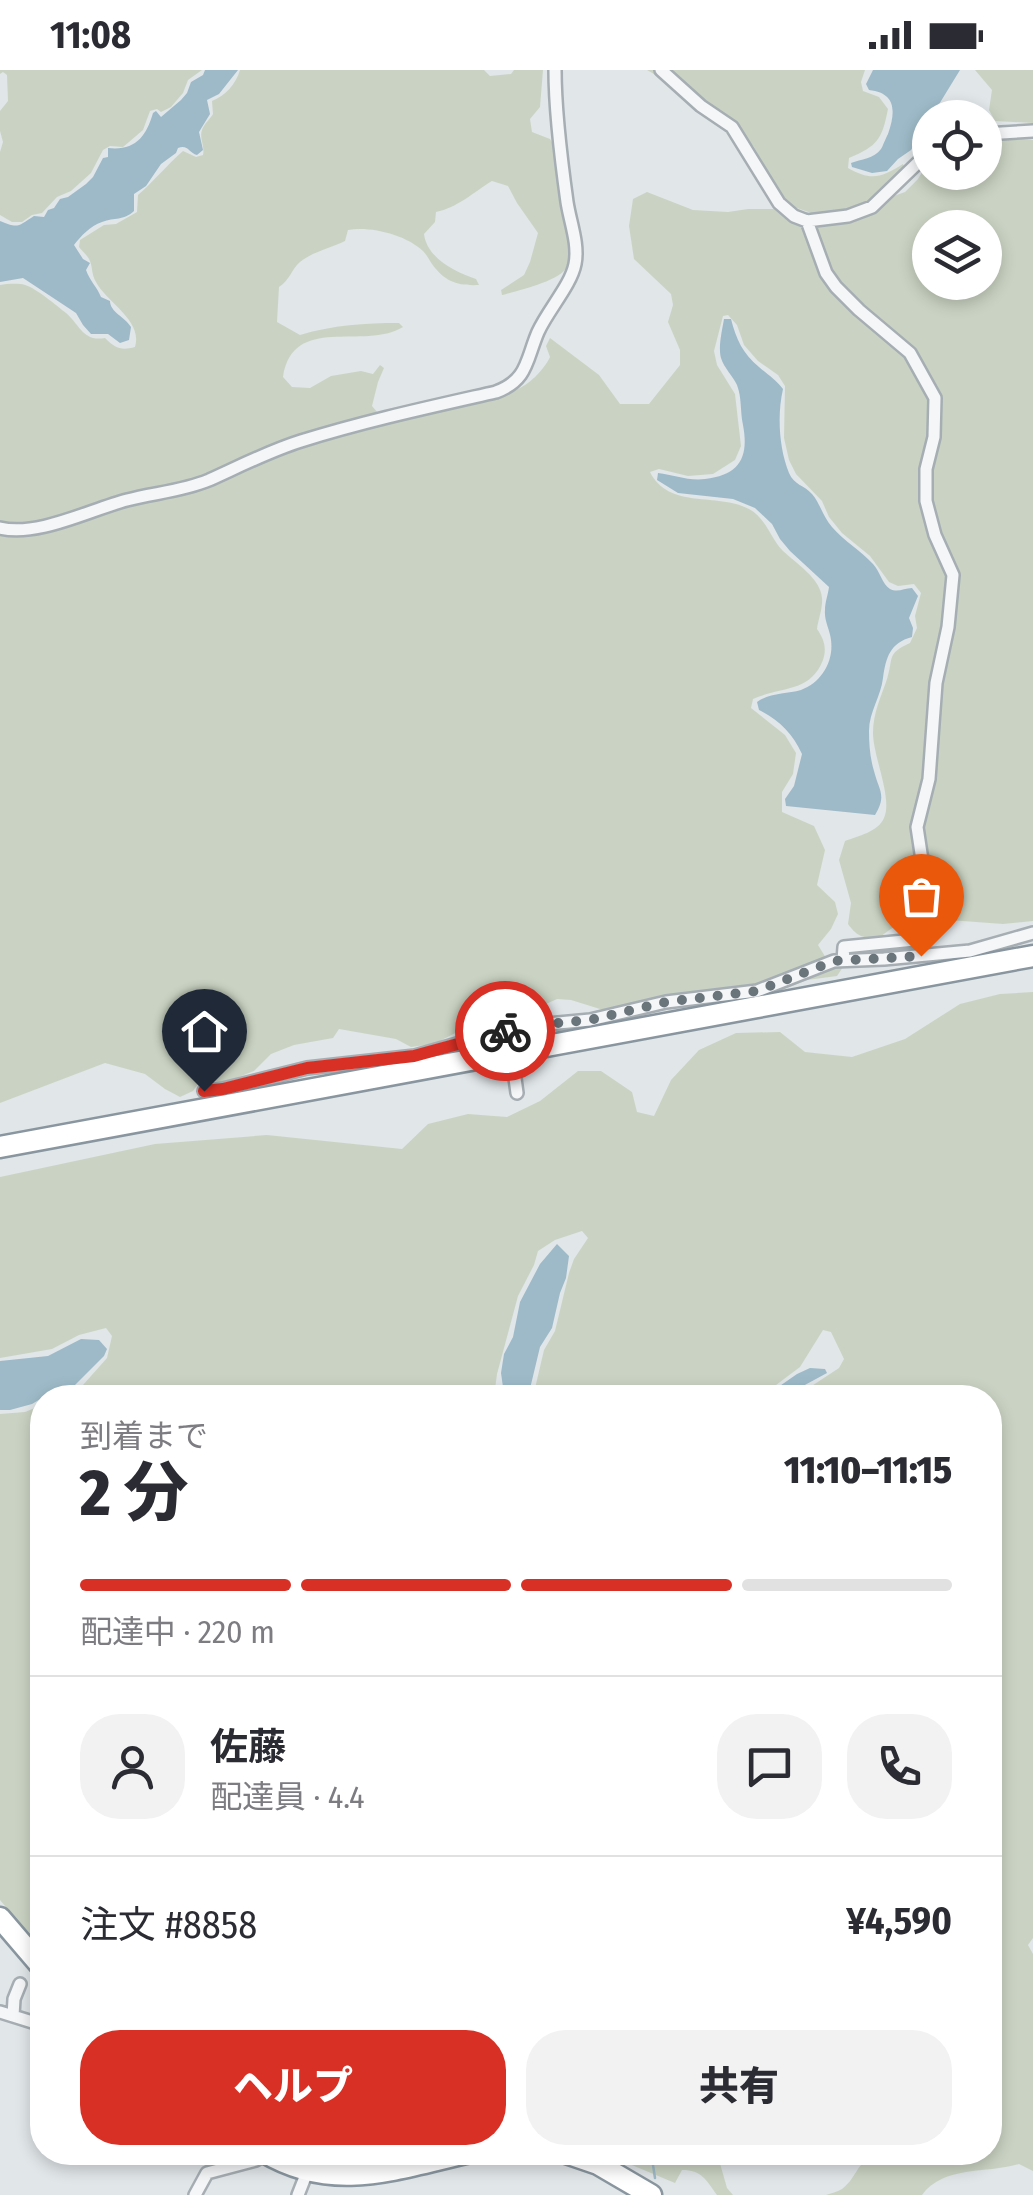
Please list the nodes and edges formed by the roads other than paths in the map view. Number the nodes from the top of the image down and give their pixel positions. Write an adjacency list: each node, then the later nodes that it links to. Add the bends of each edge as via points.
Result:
1 (555, 70): 7 (street, via 575,265 524,374 496,392 322,434 198,484 50,524)
2 (661, 70): 6 (street, via 732,127 779,203)
3 (1033, 131): 4 (street)
4 (1002, 133)
5 (912, 168): 6 (street, via 872,207)
6 (806, 220): 10 (street, via 836,287 910,353 936,398 926,501 953,574 930,778 917,827 932,926 924,939 844,946)
7 (0, 528)
8 (1033, 933): 10 (street, via 970,950)
9 (1033, 956): 14 (highway)
10 (843, 960): 12 (street, via 757,991 526,1026 414,1056 307,1068)
11 (514, 1072): 13 (street)
12 (204, 1091)
13 (517, 1093)
14 (0, 1146)
15 (0, 1918): 16 (highway)
16 (30, 1953)
17 (20, 1984): 18 (street)
18 (6, 2014): 19 (street)
19 (30, 2021)
20 (238, 2165): 25 (street, via 206,2174)
21 (292, 2165): 24 (highway)
22 (409, 2165): 24 (highway, via 357,2176)
23 (600, 2165): 27 (highway)
24 (307, 2172): 26 (street)
25 (195, 2195)
26 (298, 2195)
27 (651, 2195)

